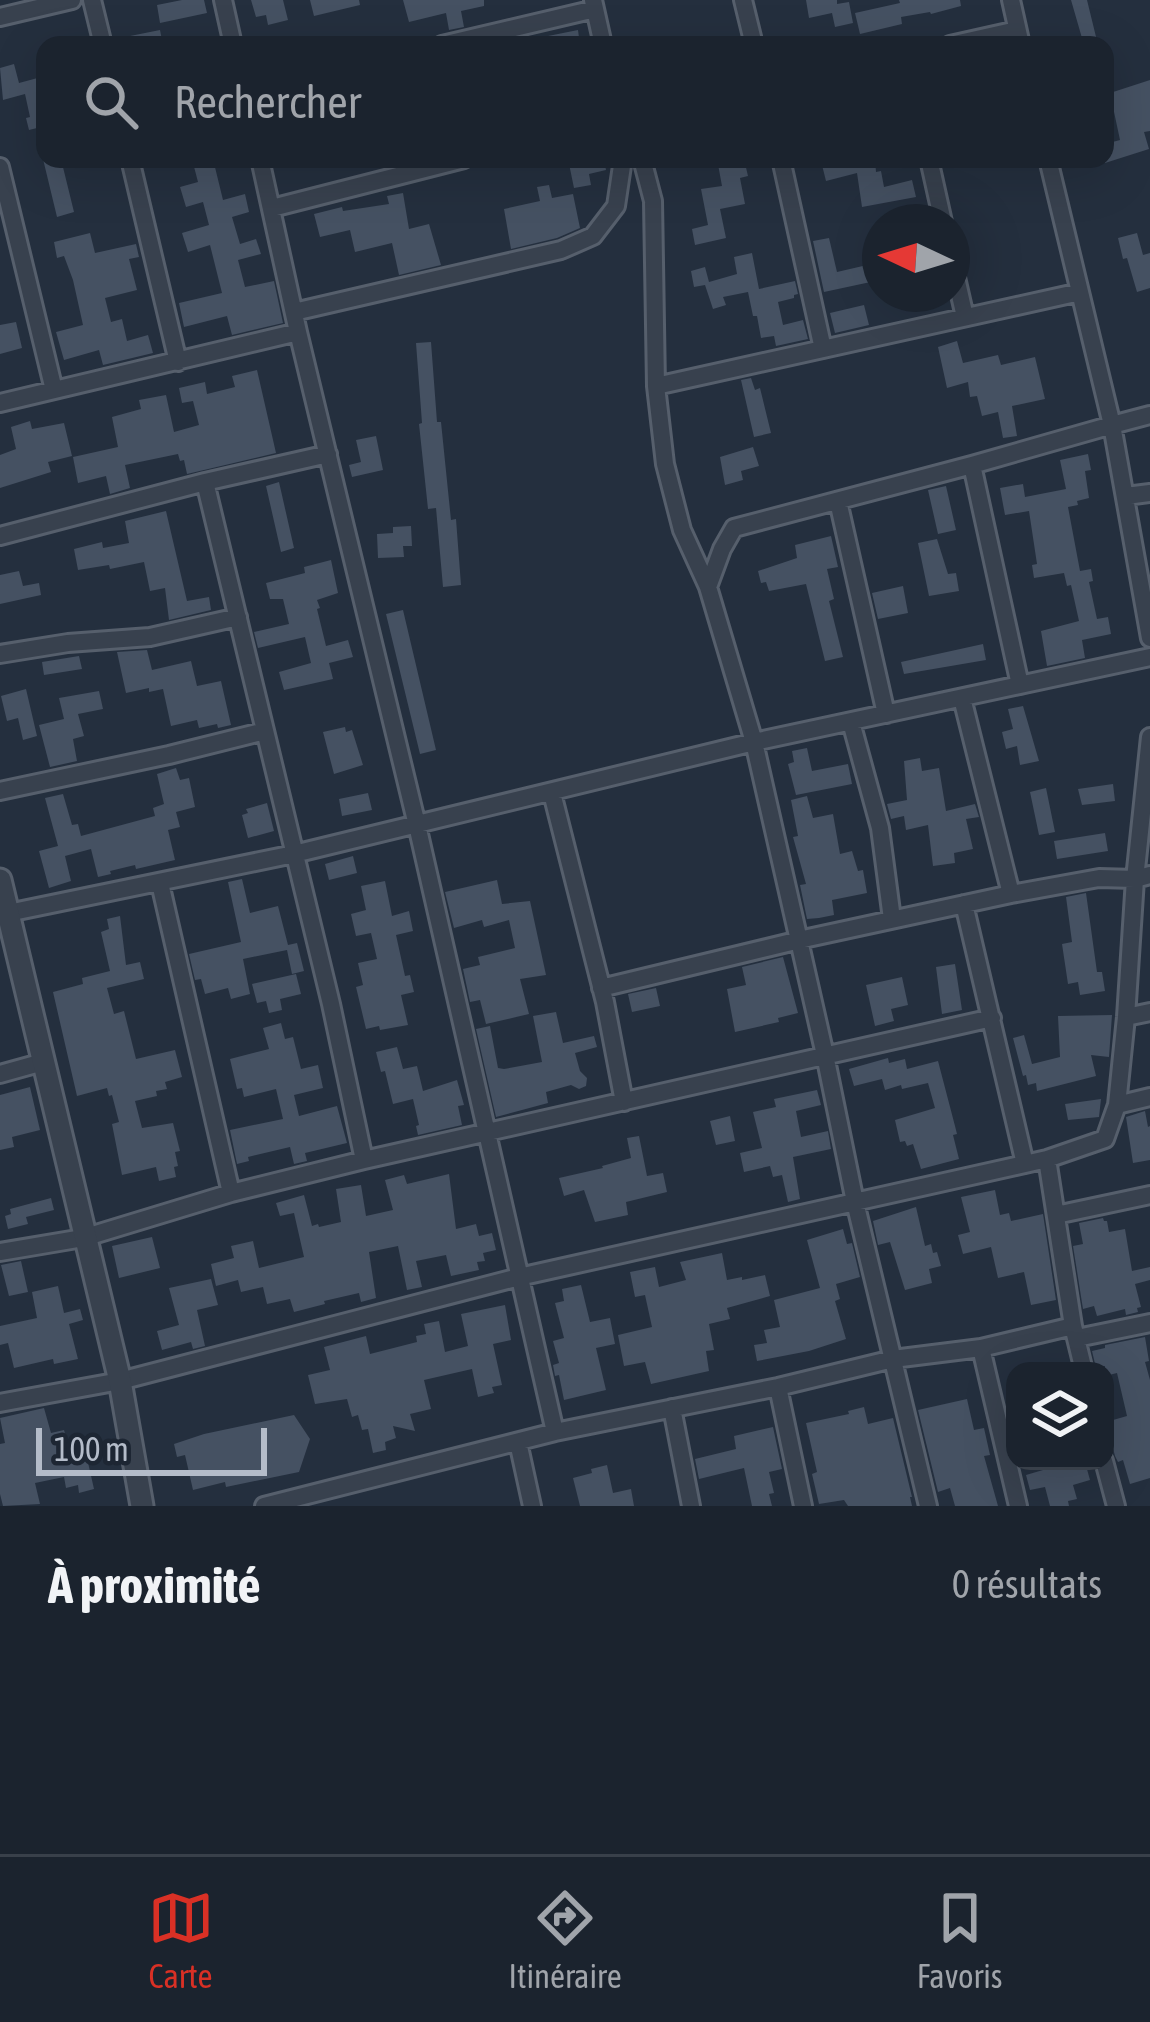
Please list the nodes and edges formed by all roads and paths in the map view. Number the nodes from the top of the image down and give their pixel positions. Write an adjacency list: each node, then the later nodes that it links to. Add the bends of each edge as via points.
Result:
1 (72, 0): 7 (street)
2 (92, 0): 8 (street)
3 (223, 0): 9 (street)
4 (743, 0): 12 (street)
5 (1010, 0): 13 (street)
6 (594, 5): 10 (street); 11 (street)
7 (0, 17)
8 (101, 36)
9 (231, 36)
10 (476, 36)
11 (601, 36)
12 (752, 36)
13 (1019, 36)
14 (0, 166): 33 (street)
15 (132, 168): 31 (street)
16 (262, 168): 24 (street)
17 (429, 168): 24 (street)
18 (624, 168): 26 (street, via 616,206 593,236 561,250)
19 (644, 168): 32 (street, via 653,201)
20 (783, 168): 30 (street)
21 (930, 168): 23 (street)
22 (1050, 168): 25 (street)
23 (939, 204)
24 (272, 208): 26 (street)
25 (1080, 292): 28 (street); 36 (street)
26 (294, 312): 29 (street)
27 (964, 312): 28 (street)
28 (965, 317): 30 (street)
29 (298, 332): 31 (street); 37 (street)
30 (823, 349): 32 (street)
31 (178, 362): 33 (street)
32 (656, 386): 45 (street, via 682,530)
33 (54, 390): 34 (street)
34 (0, 404)
35 (1150, 415): 36 (street)
36 (1112, 425): 38 (street); 41 (street)
37 (328, 454): 39 (street); 59 (street)
38 (972, 465): 42 (street); 50 (street)
39 (205, 482): 43 (street); 46 (street)
40 (1150, 493): 41 (street)
41 (1126, 496): 44 (street)
42 (838, 501): 45 (street, via 734,528); 52 (street)
43 (0, 536)
44 (1143, 559): 47 (street)
45 (708, 587): 56 (street)
46 (238, 617): 48 (street, via 150,637); 54 (street)
47 (1150, 638)
48 (0, 654)
49 (1150, 658): 50 (street)
50 (1020, 685): 51 (street)
51 (962, 698): 52 (street); 64 (street)
52 (886, 714): 53 (street)
53 (851, 722): 56 (street); 67 (street, via 880,828)
54 (266, 730): 57 (street); 60 (street)
55 (1150, 737): 61 (street)
56 (754, 742): 58 (street); 68 (street)
57 (0, 790)
58 (552, 793): 59 (street); 69 (street)
59 (417, 825): 60 (street); 79 (street)
60 (294, 854): 63 (street); 81 (street)
61 (1142, 877): 64 (street); 71 (street)
62 (0, 880): 66 (street)
63 (160, 883): 66 (street); 83 (street)
64 (1011, 893): 65 (street)
65 (964, 904): 67 (street); 72 (street)
66 (8, 913): 74 (street)
67 (892, 919): 68 (street)
68 (798, 940): 69 (street); 73 (street)
69 (602, 988): 77 (street)
70 (1150, 1012): 71 (street)
71 (1126, 1017): 78 (street)
72 (992, 1018): 73 (street); 82 (street)
73 (825, 1055): 77 (street); 85 (street)
74 (43, 1062): 75 (street); 87 (street)
75 (0, 1074)
76 (1150, 1097): 78 (street)
77 (625, 1102): 79 (street)
78 (1117, 1105): 80 (street, via 1105,1138)
79 (486, 1134): 81 (street); 89 (street)
80 (1047, 1159): 82 (street); 86 (street)
81 (364, 1160): 83 (street)
82 (1025, 1164): 85 (street)
83 (230, 1193): 87 (street)
84 (1150, 1195): 86 (street)
85 (855, 1202): 89 (street); 93 (street)
86 (1056, 1215): 91 (street)
87 (83, 1238): 88 (street); 95 (street)
88 (0, 1252)
89 (519, 1276): 95 (street); 99 (street)
90 (1150, 1323): 91 (street)
91 (1075, 1332): 92 (street); 94 (street)
92 (981, 1348): 93 (street); 108 (street)
93 (893, 1359): 96 (street); 107 (street)
94 (1082, 1362)
95 (120, 1381): 97 (street); 102 (street)
96 (778, 1387): 98 (street); 106 (street)
97 (0, 1402)
98 (672, 1408): 99 (street); 105 (street)
99 (555, 1432): 100 (street)
100 (518, 1442): 103 (street); 104 (street)
101 (1106, 1470): 109 (street)
102 (142, 1506)
103 (263, 1506)
104 (532, 1506)
105 (691, 1506)
106 (803, 1506)
107 (928, 1506)
108 (1018, 1506)
109 (1116, 1506)

